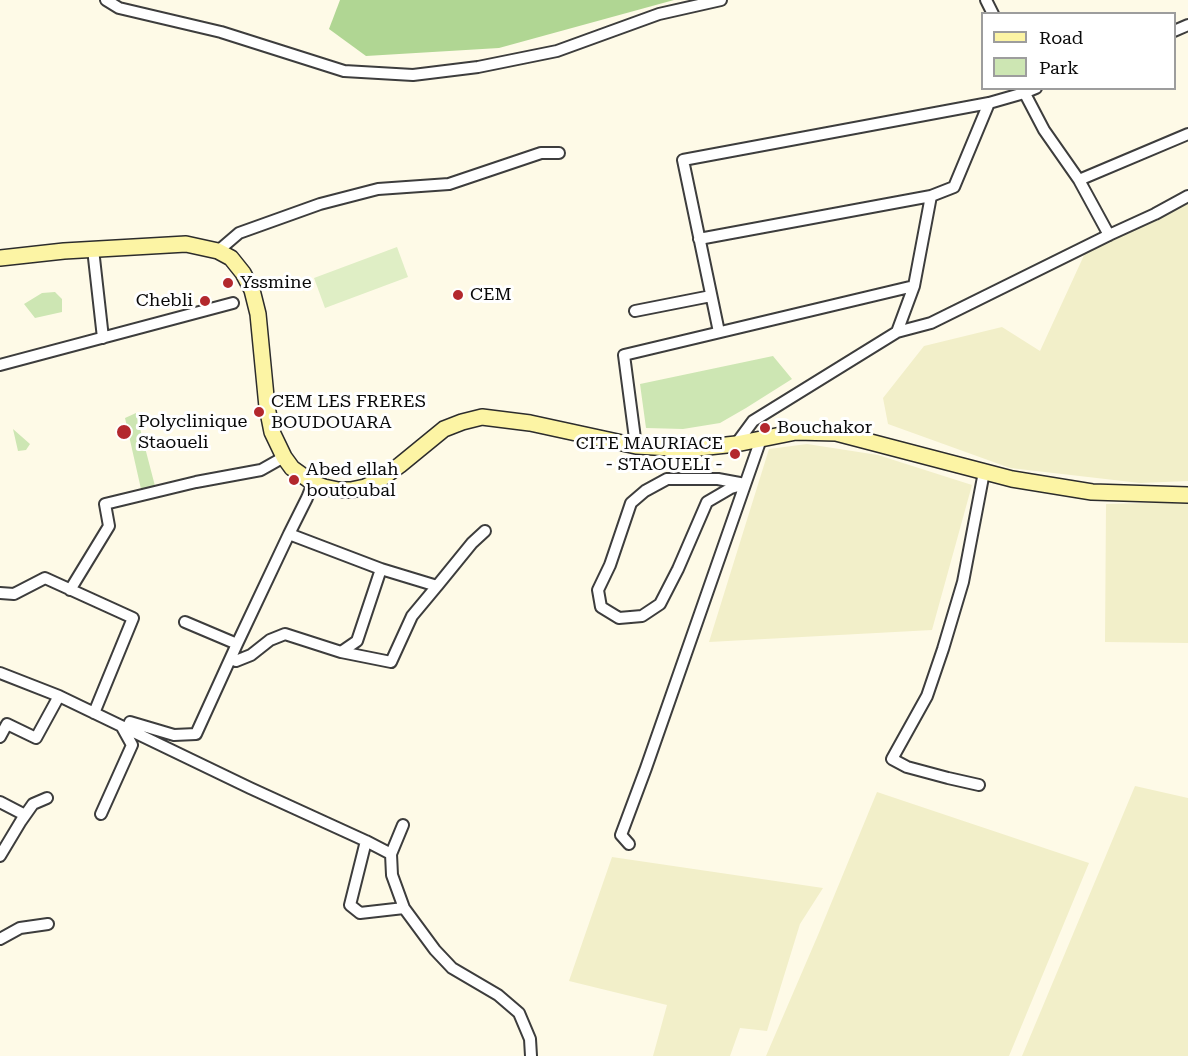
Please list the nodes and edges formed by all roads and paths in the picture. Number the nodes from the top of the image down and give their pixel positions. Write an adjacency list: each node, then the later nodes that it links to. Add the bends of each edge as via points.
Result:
1 (106, 0): 2 (street, via 119,8 221,32 344,71 413,75 557,51 659,14)
2 (721, 0)
3 (1023, 91): 4 (street); 7 (street)
4 (989, 103): 8 (street, via 954,187); 11 (street, via 683,160)
5 (1188, 134): 7 (street)
6 (559, 153): 13 (street, via 542,153 449,184 378,189 320,204 239,233)
7 (1079, 180): 10 (street)
8 (931, 196): 11 (street); 15 (street)
9 (1188, 196): 10 (street)
10 (1109, 235): 20 (street, via 931,323)
11 (699, 239): 16 (street)
12 (93, 249): 13 (main road, via 186,244); 14 (main road); 21 (street)
13 (218, 251): 26 (main road, via 231,258 252,290 267,407 272,432)
14 (0, 258)
15 (914, 286): 19 (street); 20 (street)
16 (711, 296): 18 (street); 19 (street)
17 (233, 303): 21 (street)
18 (635, 311)
19 (719, 332): 25 (street, via 624,355)
20 (897, 332): 24 (street, via 753,421)
21 (103, 338): 22 (street)
22 (0, 365)
23 (761, 439): 24 (main road); 27 (main road, via 796,432 836,432); 29 (street)
24 (736, 444): 25 (main road, via 689,449)
25 (636, 446): 28 (main road, via 482,417 444,429 365,487 338,490)
26 (284, 457): 28 (main road); 35 (street, via 261,470 105,504 109,526)
27 (984, 472): 30 (main road, via 1092,492); 48 (street, via 963,582 940,658 927,696 892,759 907,767)
28 (313, 483): 32 (street)
29 (745, 484): 29 (street, via 718,479 667,479 645,491 631,503 598,590 601,607 619,618 642,616 660,603 707,502); 55 (street, via 621,835)
30 (1188, 495)
31 (485, 531): 34 (street)
32 (289, 534): 33 (street); 38 (street)
33 (381, 569): 34 (street); 39 (street, via 357,640)
34 (437, 586): 39 (street, via 412,616 391,662)
35 (70, 590): 36 (street, via 45,578 14,594); 43 (street, via 133,618)
36 (0, 594)
37 (185, 622): 38 (street)
38 (237, 644): 40 (street)
39 (341, 652): 40 (street, via 285,634 270,640 251,656 236,661)
40 (231, 657): 45 (street, via 196,734)
41 (0, 673): 42 (street)
42 (59, 696): 43 (street); 46 (street, via 36,738 7,724)
43 (94, 713): 44 (street)
44 (124, 728): 45 (street, via 130,722); 47 (street); 51 (street, via 132,745)
45 (174, 735): 47 (street)
46 (0, 737)
47 (166, 748): 54 (street)
48 (979, 785)
49 (47, 798): 52 (street, via 33,804)
50 (0, 802): 52 (street)
51 (101, 814)
52 (26, 815): 57 (street)
53 (403, 825): 56 (street)
54 (366, 841): 56 (street); 58 (street, via 350,905 360,914)
55 (628, 844)
56 (391, 854): 58 (street)
57 (0, 856)
58 (404, 908): 61 (street, via 452,968 498,995 519,1013 530,1039)
59 (48, 924): 60 (street, via 20,928)
60 (0, 939)
61 (531, 1056)

